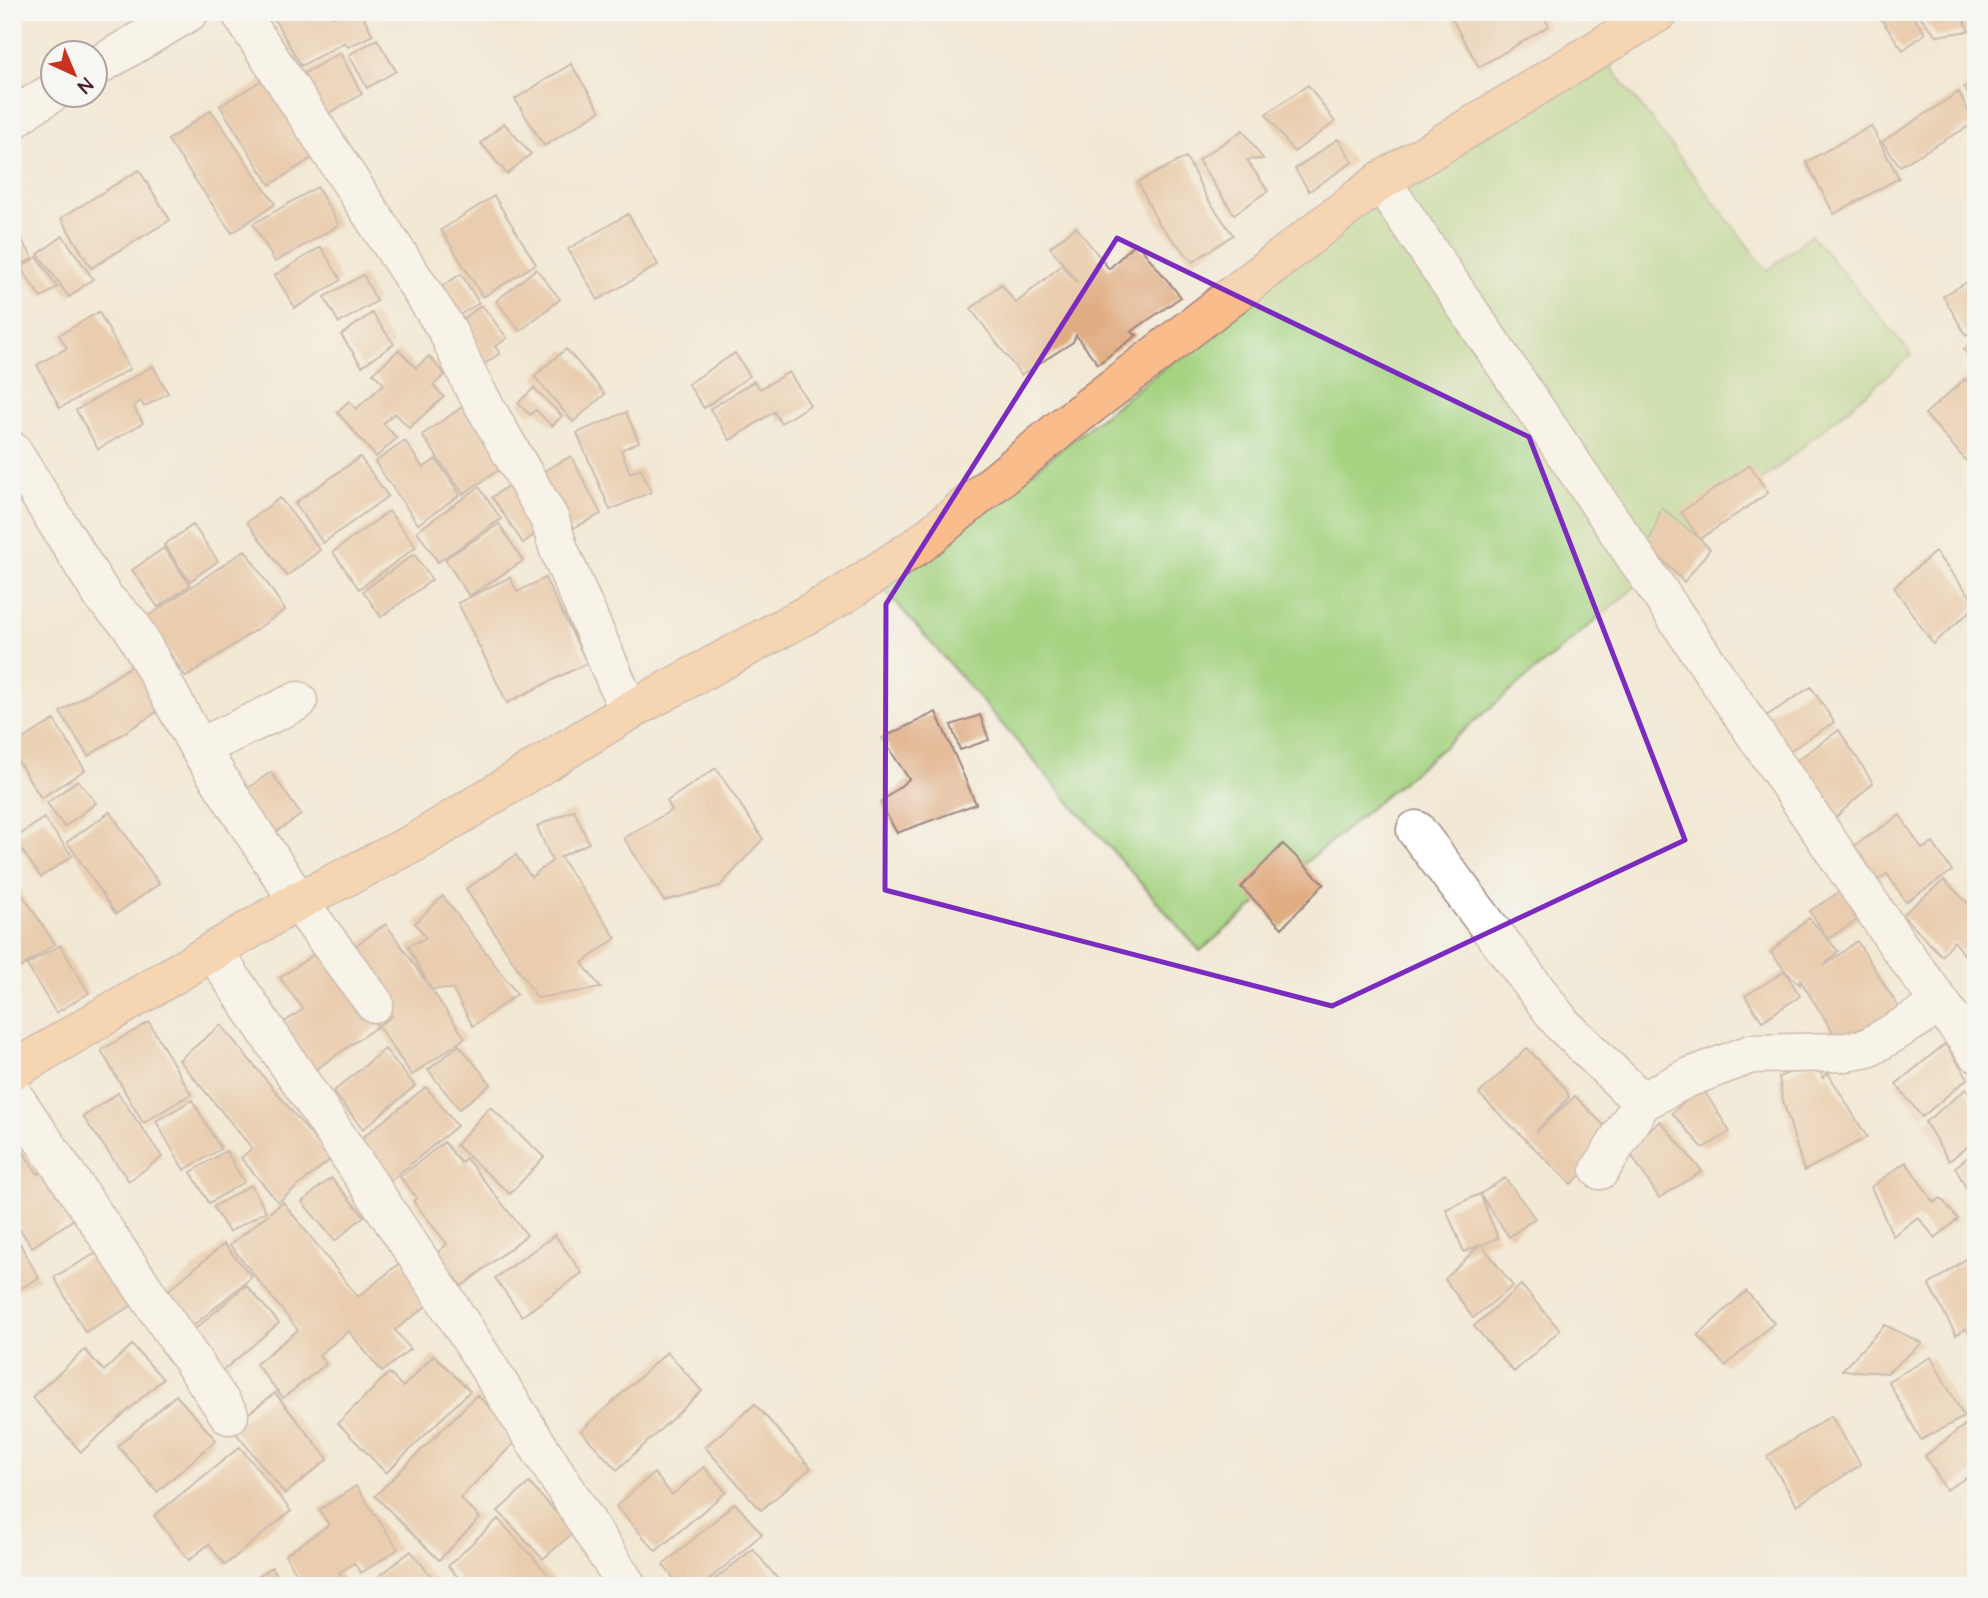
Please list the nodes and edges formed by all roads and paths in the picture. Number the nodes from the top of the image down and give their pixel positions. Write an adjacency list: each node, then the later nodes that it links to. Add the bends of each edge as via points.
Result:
1 (189, 12): 4 (street)
2 (240, 12): 10 (street, via 447,330 472,384 550,520)
3 (1659, 12): 7 (main road)
4 (108, 60)
5 (38, 102): 6 (street)
6 (12, 121)
7 (1381, 181): 10 (main road, via 1066,424 920,544 843,595); 16 (street)
8 (12, 451): 11 (street, via 104,598 131,625)
9 (298, 701): 11 (street)
10 (629, 711): 13 (main road, via 416,842)
11 (199, 748): 13 (street)
12 (1416, 830): 20 (street, via 1562,1024)
13 (298, 901): 14 (main road); 15 (street)
14 (214, 952): 18 (main road); 23 (street, via 440,1291)
15 (374, 1003)
16 (1941, 1004): 17 (street); 20 (street, via 1868,1048 1751,1054 1685,1079)
17 (1976, 1052)
18 (12, 1070)
19 (12, 1094): 22 (street)
20 (1642, 1102): 21 (street)
21 (1600, 1170)
22 (229, 1415)
23 (618, 1583)

